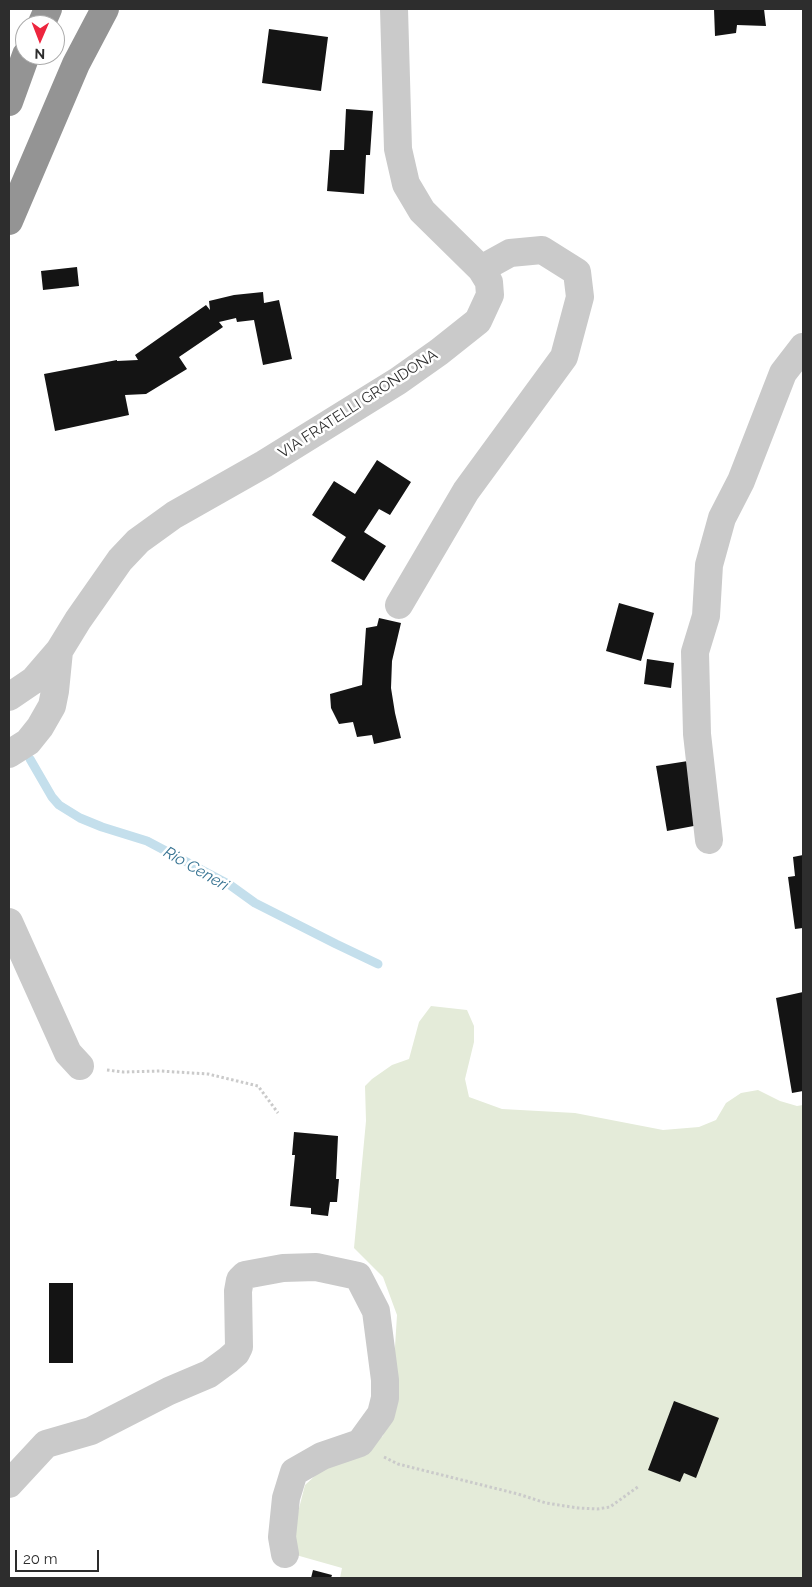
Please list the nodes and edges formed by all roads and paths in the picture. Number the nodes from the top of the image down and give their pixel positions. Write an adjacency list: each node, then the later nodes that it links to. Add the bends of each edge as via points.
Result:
1 (105, 9): 5 (highway, via 76,64)
2 (394, 9): 6 (street, VIA FRATELLI GRONDONA, via 398,149 406,184 422,212)
3 (22, 65): 4 (highway)
4 (9, 102)
5 (9, 221)
6 (481, 269): 8 (street, via 510,253 542,250 577,272 580,297 564,357 466,492); 9 (street, VIA FRATELLI GRONDONA, via 489,282 490,295 478,320 398,381 174,515 138,541 120,560)
7 (803, 347): 12 (street, via 783,373 742,481 722,518 710,565 706,616 695,652 697,734)
8 (399, 605)
9 (59, 651): 10 (street, VIA FRATELLI GRONDONA, via 34,680); 11 (street, via 52,706 28,742)
10 (9, 697)
11 (9, 754)
12 (709, 840)
13 (9, 922): 14 (street, via 68,1053)
14 (80, 1066): 15 (path, via 122,1072 208,1074 258,1086)
15 (278, 1113)
16 (360, 1443): 17 (street, via 381,1414 385,1398 376,1311 358,1276 316,1268 283,1268 245,1275 240,1280 239,1347 228,1360 209,1374 91,1430 46,1444); 18 (path, via 398,1464 546,1503 597,1510 610,1507); 19 (street, via 322,1456 294,1472 286,1498 282,1537)
17 (9, 1484)
18 (639, 1486)
19 (286, 1554)

